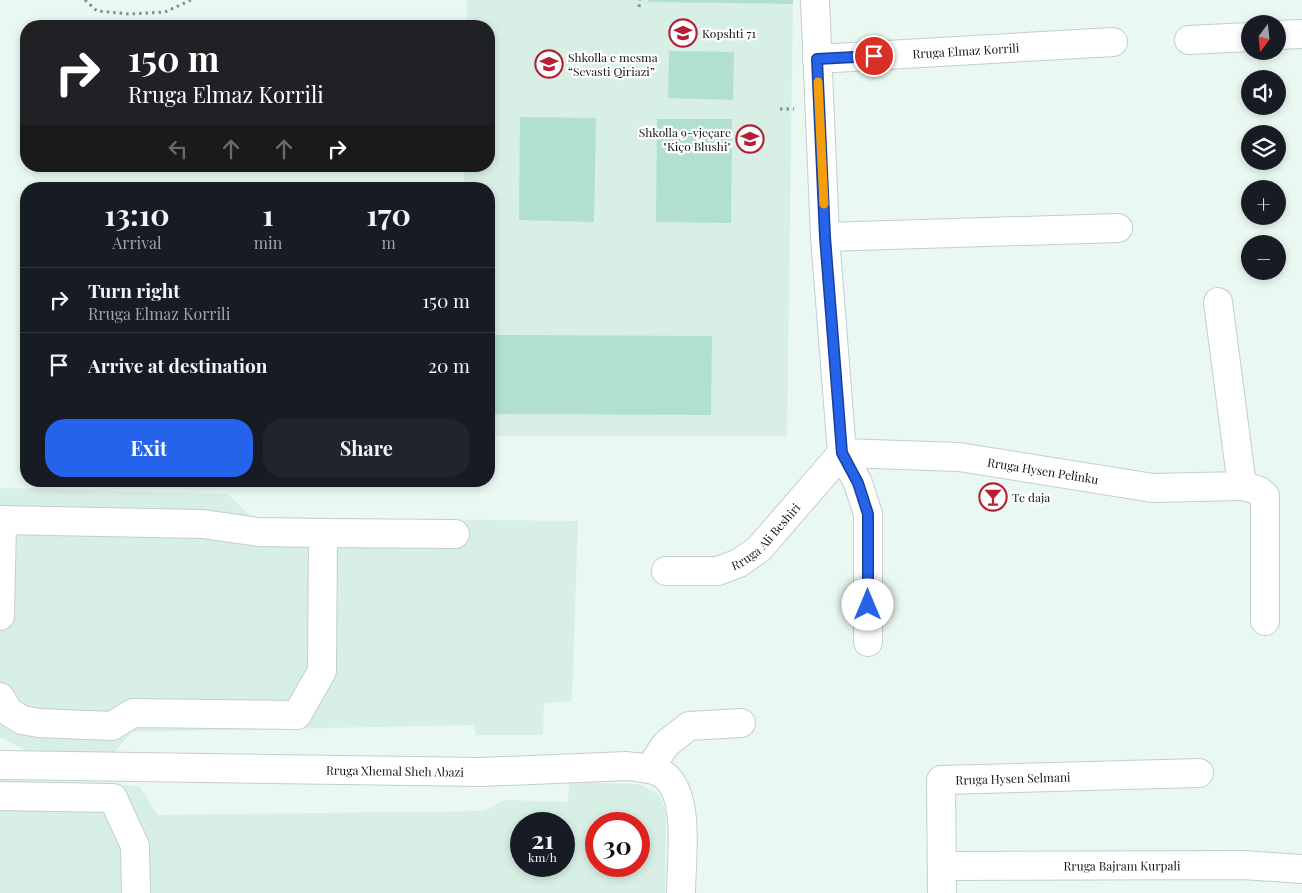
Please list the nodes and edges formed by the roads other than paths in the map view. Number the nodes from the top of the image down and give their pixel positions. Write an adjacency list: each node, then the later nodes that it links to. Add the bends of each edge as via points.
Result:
1 (815, 0): 7 (street)
2 (1302, 34): 3 (street)
3 (1286, 35)
4 (1241, 37): 5 (street)
5 (1189, 40)
6 (1113, 42): 7 (street, Rruga Elmaz Korrili)
7 (817, 59): 9 (street)
8 (1118, 228): 9 (street)
9 (825, 237): 11 (street)
10 (1218, 302): 12 (street)
11 (842, 453): 12 (street, Rruga Hysen Pelinku, via 959,456 1153,488); 16 (street, Rruga Ali Beshiri, via 759,549 739,563 718,571); 19 (street, via 858,483 868,514)
12 (1242, 486): 18 (street, Rruga Hysen Pelinku, via 1258,490 1265,496)
13 (1, 520): 14 (street, via 203,524 258,532); 17 (street)
14 (323, 533): 15 (street); 20 (street, via 322,671 297,715 133,713 112,726 39,723 22,720 9,712)
15 (455, 534)
16 (666, 570)
17 (0, 616)
18 (1265, 621)
19 (868, 642)
20 (0, 697)
21 (741, 723): 23 (street, via 689,726 666,744)
22 (0, 765): 23 (street, Rruga Xhemal Sheh Abazi, via 482,772 627,766)
23 (649, 768): 29 (street, Rruga Xhemal Sheh Abazi, via 664,775 674,786 681,803)
24 (1199, 773): 26 (street, Rruga Hysen Selmani, via 940,780)
25 (0, 796): 28 (street, via 113,798 135,846)
26 (942, 866): 27 (street, Rruga Bajram Kurpali, via 1242,865); 30 (street, Rruga Hysen Selmani)
27 (1302, 869)
28 (136, 893)
29 (681, 893)
30 (942, 893)

